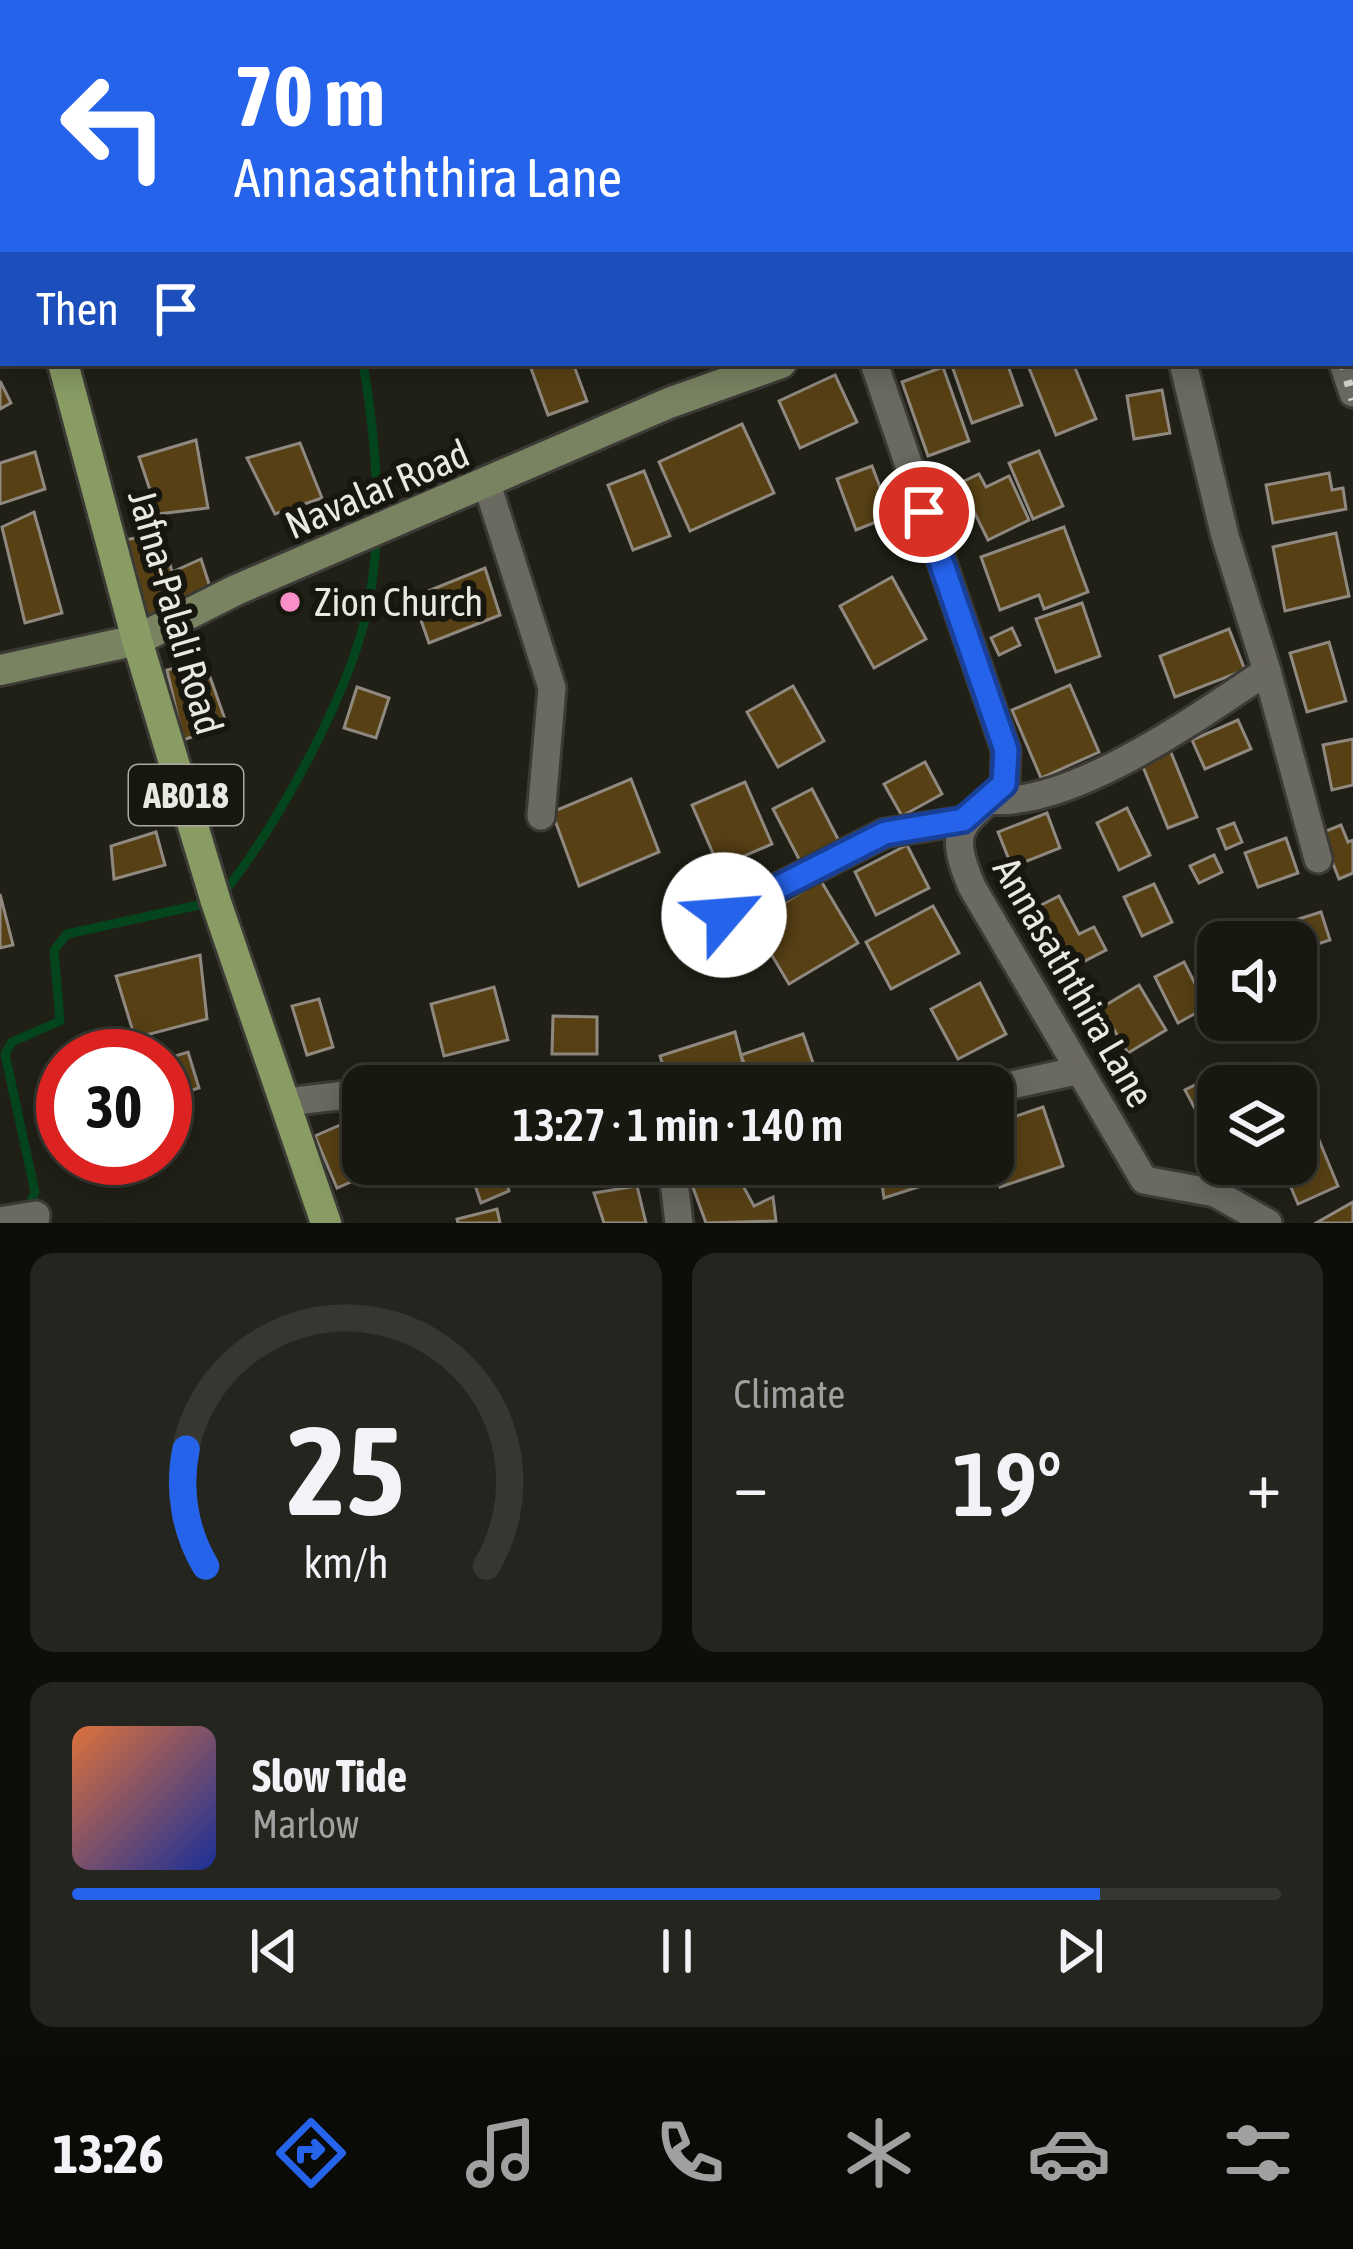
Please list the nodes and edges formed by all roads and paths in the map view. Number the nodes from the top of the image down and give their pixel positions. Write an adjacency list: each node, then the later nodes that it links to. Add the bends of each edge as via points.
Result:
1 (64, 366): 6 (main road, Jafna-Palali Road / AB018)
2 (773, 366): 5 (street, Navalar Road)
3 (875, 366): 9 (street, via 1006,750 1004,784)
4 (1184, 366): 8 (street)
5 (487, 484): 6 (street, Navalar Road); 10 (street, via 552,688)
6 (137, 640): 7 (street, Navalar Road); 17 (main road, Jafna-Palali Road / AB018)
7 (0, 670)
8 (1267, 671): 9 (street, via 1084,778 1011,803); 12 (street)
9 (988, 800): 11 (street, Annasaththira Lane)
10 (541, 816)
11 (963, 820): 13 (street, via 885,833); 14 (street, Annasaththira Lane, via 958,856)
12 (1318, 859)
13 (724, 915)
14 (1076, 1071): 15 (street); 23 (street, Annasaththira Lane, via 1144,1180 1215,1193)
15 (1014, 1084)
16 (342, 1095): 17 (street)
17 (287, 1102): 21 (main road, Jafna-Palali Road / AB018)
18 (675, 1185): 22 (street)
19 (0, 1220): 20 (street, via 36,1215)
20 (34, 1223)
21 (326, 1223)
22 (680, 1223)
23 (1268, 1223)

